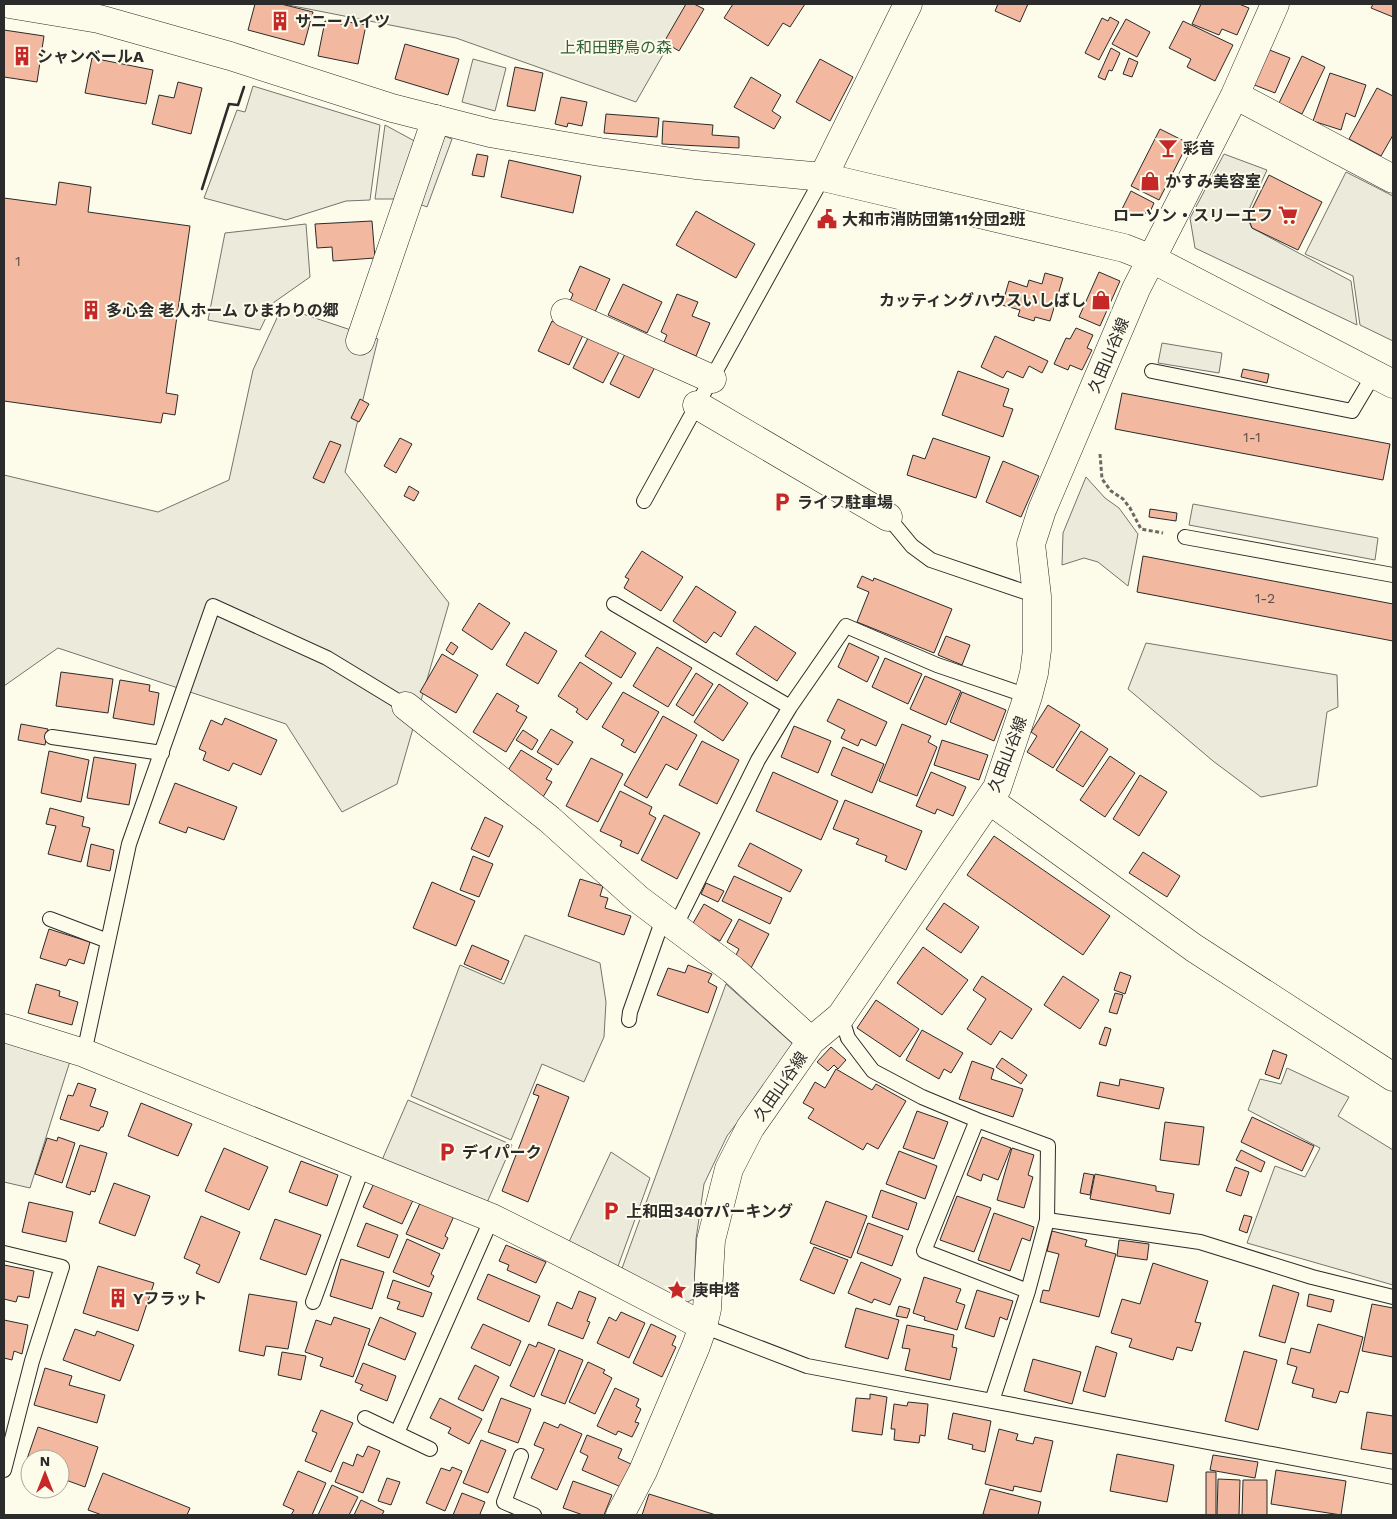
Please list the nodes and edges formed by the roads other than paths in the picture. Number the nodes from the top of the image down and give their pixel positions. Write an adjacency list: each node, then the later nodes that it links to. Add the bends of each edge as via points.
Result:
1 (9, 4): 5 (street, via 99,19)
2 (908, 4): 6 (street)
3 (1275, 4): 4 (street, 久田山谷線)
4 (1235, 94): 7 (street); 8 (street, 久田山谷線)
5 (436, 119): 6 (street, via 490,133 600,152); 10 (street)
6 (823, 177): 8 (street, via 1124,248); 12 (lane)
7 (1393, 179)
8 (1152, 260): 13 (street); 19 (street, 久田山谷線, via 1132,298 1042,510 1031,544)
9 (565, 313): 12 (street)
10 (360, 341)
11 (1152, 371): 13 (lane, via 1352,411)
12 (712, 379): 14 (lane)
13 (1384, 379)
14 (697, 405): 15 (lane); 16 (street)
15 (644, 501)
16 (888, 517): 19 (lane, via 912,546 930,560)
17 (1185, 537): 18 (lane)
18 (1393, 575)
19 (1037, 596): 21 (street, 久田山谷線, via 1037,650)
20 (614, 604): 23 (lane)
21 (1028, 696): 23 (lane, via 937,665 846,626); 26 (street, 久田山谷線, via 997,788)
22 (406, 706): 25 (lane, via 328,658 213,606); 28 (street, via 549,819 638,900)
23 (790, 707): 28 (lane)
24 (52, 737): 25 (lane)
25 (162, 753): 29 (lane, via 129,844)
26 (989, 800): 30 (street, 久田山谷線); 35 (street, via 1194,948)
27 (50, 919): 29 (lane)
28 (669, 923): 31 (lane); 33 (street, via 732,970)
29 (108, 941): 34 (lane)
30 (841, 1016): 33 (street, 久田山谷線); 36 (lane, via 848,1038 873,1071 922,1097)
31 (629, 1020)
32 (4, 1028): 34 (street)
33 (811, 1041): 44 (street, 久田山谷線, via 750,1128 729,1169 711,1240 707,1308)
34 (84, 1053): 37 (street)
35 (1393, 1077)
36 (977, 1120): 39 (lane, via 1048,1146); 41 (lane, via 924,1251)
37 (363, 1166): 38 (street); 43 (lane)
38 (492, 1218): 44 (street); 47 (lane)
39 (1047, 1220): 41 (lane); 42 (lane, via 1200,1242 1312,1277)
40 (4, 1253): 50 (lane, via 62,1267 32,1361)
41 (1028, 1291): 45 (lane)
42 (1393, 1297)
43 (313, 1302)
44 (702, 1326): 45 (lane, via 807,1366); 53 (street, 久田山谷線, via 643,1471)
45 (992, 1401): 51 (lane)
46 (365, 1418): 47 (lane)
47 (397, 1433): 48 (lane)
48 (430, 1449)
49 (521, 1456): 52 (lane, via 504,1502)
50 (4, 1470)
51 (1393, 1477)
52 (534, 1515)
53 (620, 1515)

